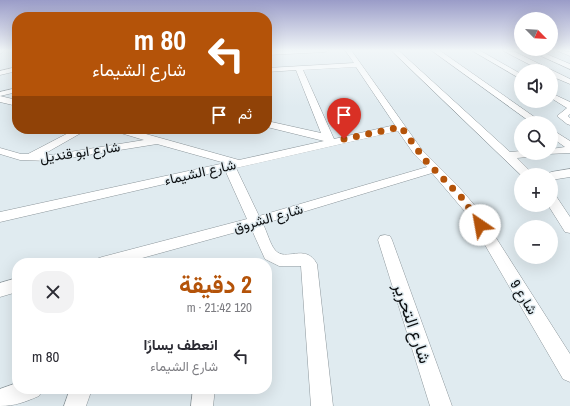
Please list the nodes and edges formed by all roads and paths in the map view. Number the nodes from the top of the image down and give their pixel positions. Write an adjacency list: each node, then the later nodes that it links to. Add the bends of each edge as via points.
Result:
1 (283, 69): 7 (street)
2 (298, 69): 26 (street)
3 (360, 69): 21 (street, شارع 9)
4 (414, 69): 32 (street)
5 (461, 69): 18 (street)
6 (12, 70): 8 (street)
7 (272, 70)
8 (0, 73)
9 (558, 76): 10 (street)
10 (570, 82)
11 (12, 91): 12 (street)
12 (0, 94)
13 (558, 98): 16 (street)
14 (0, 99): 15 (street)
15 (12, 102)
16 (570, 106)
17 (570, 110): 19 (street, via 562,116)
18 (528, 116)
19 (570, 122)
20 (272, 125): 26 (street)
21 (401, 127): 26 (street, شارع الشيماء); 36 (street, شارع 9, via 421,156)
22 (74, 134): 33 (street)
23 (142, 134): 25 (street)
24 (558, 137): 27 (street)
25 (160, 140): 33 (street, شارع ابو قنديل, via 57,157); 34 (street)
26 (329, 140): 34 (street, شارع الشيماء)
27 (570, 146)
28 (570, 150): 30 (street)
29 (0, 151): 33 (street, شارع ابو قنديل)
30 (558, 151)
31 (514, 155): 32 (street)
32 (508, 156): 35 (street)
33 (30, 158)
34 (234, 164): 40 (street, شارع الشيماء); 41 (street)
35 (521, 168)
36 (434, 169): 41 (street, شارع الشروق); 47 (street, شارع 9, via 472,211)
37 (570, 173): 38 (street)
38 (558, 175)
39 (558, 210): 42 (street)
40 (0, 216)
41 (255, 222): 44 (street, شارع الشروق); 54 (street, via 270,255 279,260 304,259 309,264)
42 (570, 228)
43 (385, 240): 55 (street, شارع التحرير)
44 (121, 258)
45 (12, 287): 46 (street)
46 (0, 290)
47 (570, 372)
48 (17, 394): 51 (street)
49 (79, 394): 52 (street)
50 (203, 394): 53 (street)
51 (0, 400)
52 (75, 406)
53 (202, 406)
54 (322, 406)
55 (441, 406)

